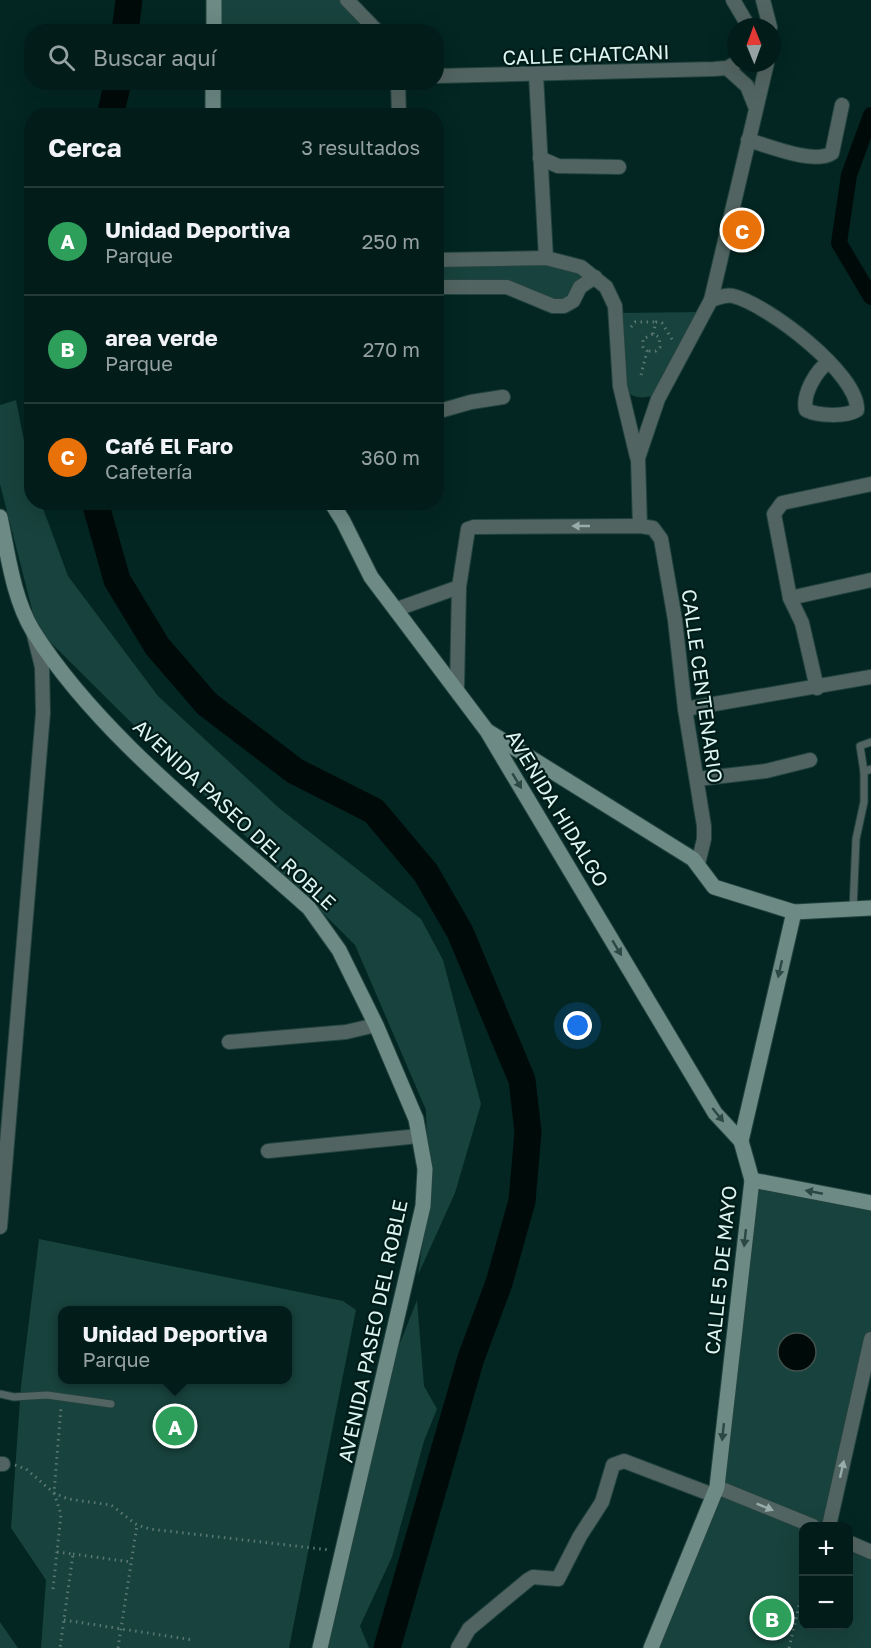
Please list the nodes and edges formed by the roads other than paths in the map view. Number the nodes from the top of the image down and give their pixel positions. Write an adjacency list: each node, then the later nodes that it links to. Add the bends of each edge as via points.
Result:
1 (214, 0): 7 (street)
2 (347, 0): 8 (street)
3 (733, 0): 5 (street)
4 (763, 0): 6 (street)
5 (744, 18)
6 (768, 18)
7 (214, 24)
8 (370, 24)
9 (727, 65): 12 (street, CALLE CHATCANI)
10 (736, 72): 17 (street)
11 (764, 72): 17 (street)
12 (536, 75): 13 (street, CALLE CHATCANI); 21 (street)
13 (444, 76)
14 (213, 90): 18 (street)
15 (398, 90): 19 (street)
16 (842, 105): 20 (street, via 832,153 825,157 812,158)
17 (755, 106): 20 (street)
18 (213, 108)
19 (399, 108)
20 (748, 140): 27 (street)
21 (540, 158): 22 (street, via 558,165); 23 (street)
22 (619, 167)
23 (546, 258): 24 (street); 25 (street, via 581,267)
24 (444, 260)
25 (594, 277): 26 (street, via 564,306 553,306 507,287); 31 (street, via 606,287 615,306 620,386)
26 (444, 287)
27 (711, 300): 28 (street, via 730,295 747,300 802,335); 31 (street, via 658,399)
28 (829, 362): 28 (street, via 816,373 804,403 806,410 851,414 857,410 857,399)
29 (503, 397): 30 (street)
30 (444, 410)
31 (638, 458): 35 (street)
32 (871, 484): 38 (street, via 777,507 774,514)
33 (336, 510): 39 (street, AVENIDA HIDALGO, via 371,577)
34 (0, 517): 40 (street, AVENIDA PASEO DEL ROBLE, via 16,586)
35 (640, 526): 37 (street, one-way to 37, via 474,527 468,529); 44 (street, CALLE CENTENARIO, via 653,528 661,539)
36 (871, 580): 38 (street)
37 (459, 586): 39 (street); 42 (street)
38 (790, 598): 43 (street, via 802,623)
39 (397, 609): 42 (street, AVENIDA HIDALGO)
40 (32, 629): 55 (street, AVENIDA PASEO DEL ROBLE, via 97,713 152,768 309,908 339,950); 62 (street, via 42,667 43,712)
41 (871, 677): 43 (street)
42 (457, 688): 45 (street, AVENIDA HIDALGO)
43 (817, 688): 44 (street)
44 (685, 709): 49 (street, CALLE CENTENARIO)
45 (487, 731): 51 (street); 58 (street, AVENIDA HIDALGO, one-way to 58, via 715,1113)
46 (871, 742): 48 (lane, via 860,746)
47 (810, 760): 49 (street, via 766,771)
48 (867, 770): 50 (lane)
49 (697, 779): 51 (street, CALLE CENTENARIO, via 704,839)
50 (867, 801): 53 (lane, via 856,839)
51 (698, 864): 54 (street, via 714,887)
52 (871, 908): 53 (street)
53 (853, 910): 54 (street)
54 (794, 912): 58 (street, CALLE 5 DE MAYO, one-way to 58)
55 (376, 1025): 56 (street, via 346,1032); 57 (street, AVENIDA PASEO DEL ROBLE, via 416,1119)
56 (230, 1042)
57 (419, 1136): 59 (street); 72 (street, AVENIDA PASEO DEL ROBLE, via 425,1169 423,1206)
58 (741, 1141): 60 (street, CALLE 5 DE MAYO)
59 (268, 1151)
60 (752, 1180): 61 (street, one-way to 60); 67 (street, CALLE 5 DE MAYO, one-way to 67)
61 (871, 1203)
62 (0, 1227)
63 (871, 1339): 64 (street)
64 (867, 1378): 69 (street, one-way to 64)
65 (0, 1394): 66 (lane, via 62,1396)
66 (111, 1404)
67 (715, 1491): 68 (street, one-way to 68); 73 (street, via 624,1461 613,1465 602,1502 579,1536 558,1579 528,1580 469,1629); 74 (street, CALLE 5 DE MAYO)
68 (799, 1522)
69 (830, 1522)
70 (853, 1544): 71 (street)
71 (871, 1552)
72 (320, 1648)
73 (458, 1648)
74 (651, 1648)

